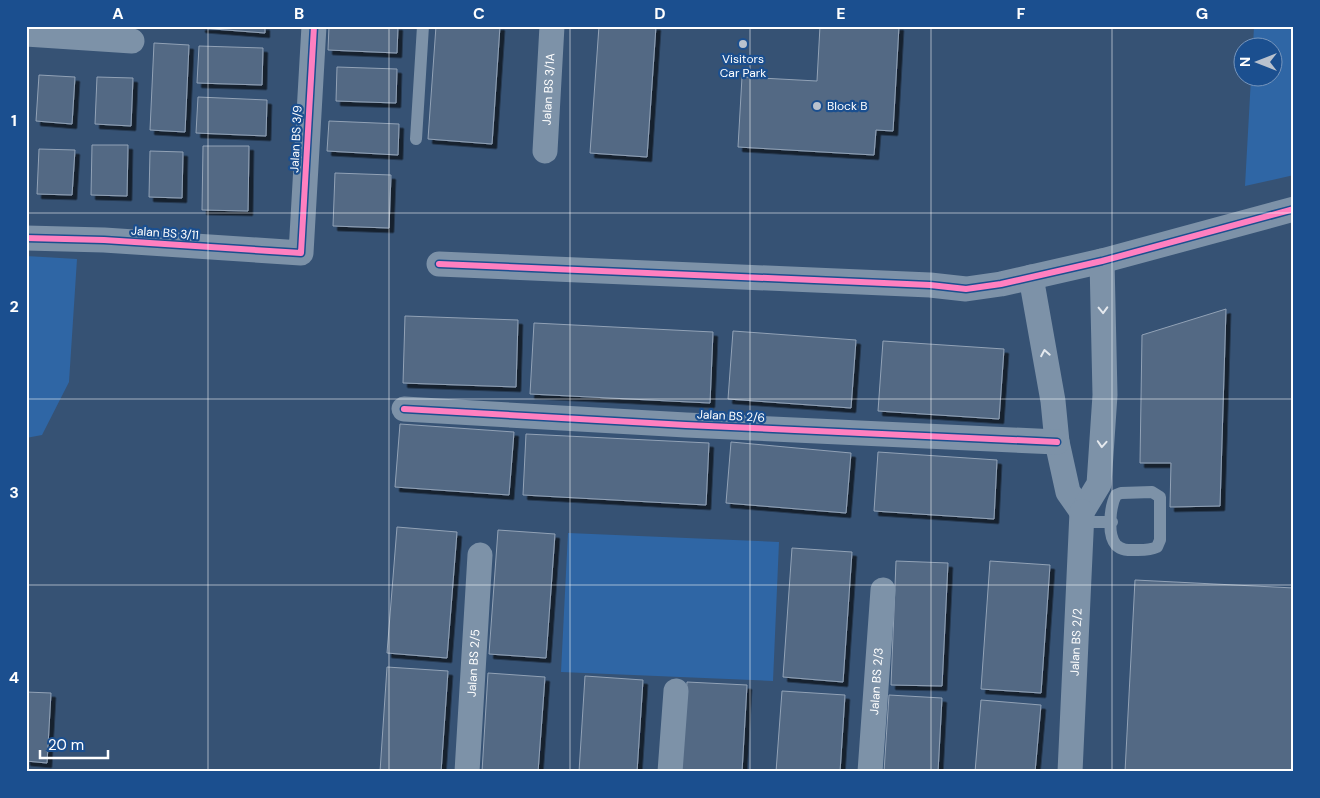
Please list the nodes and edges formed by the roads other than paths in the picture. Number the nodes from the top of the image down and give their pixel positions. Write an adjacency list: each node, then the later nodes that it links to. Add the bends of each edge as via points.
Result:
1 (314, 26): 10 (street, Jalan BS 3/9)
2 (423, 26): 6 (lane)
3 (552, 26): 7 (street, Jalan BS 3/1A)
4 (26, 34): 5 (street)
5 (132, 41)
6 (416, 139)
7 (545, 151)
8 (1294, 209): 11 (street)
9 (26, 238): 10 (street, Jalan BS 3/11)
10 (301, 252)
11 (1102, 261): 13 (street); 16 (street, one-way to 16, via 1105,395 1099,484)
12 (439, 264): 13 (street, via 966,289)
13 (1031, 277): 15 (street, one-way to 13, via 1054,401)
14 (404, 409): 15 (street, Jalan BS 2/6, via 686,426)
15 (1057, 442): 16 (street, via 1068,492)
16 (1082, 517): 17 (lane); 24 (street, Jalan BS 2/2)
17 (1112, 522): 17 (lane, via 1116,495 1152,492 1160,497 1160,540 1152,550 1125,550 1116,546 1112,538)
18 (480, 555): 21 (street, Jalan BS 2/5)
19 (883, 590): 23 (street, Jalan BS 2/3)
20 (676, 691): 22 (street)
21 (467, 772)
22 (670, 772)
23 (870, 772)
24 (1070, 772)

